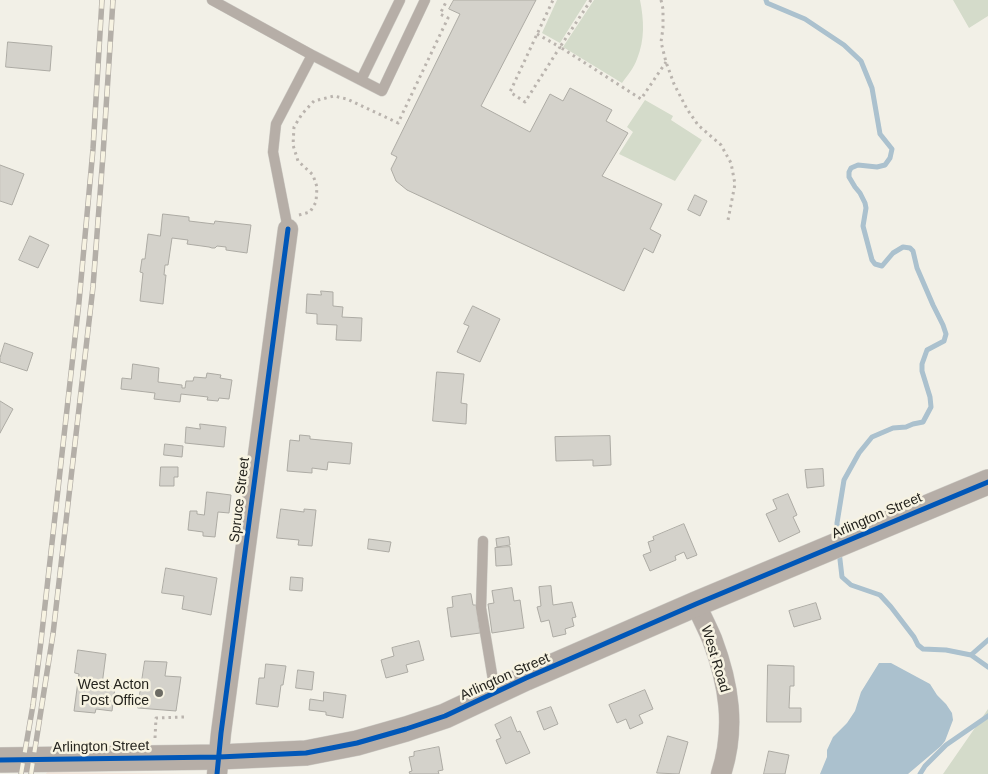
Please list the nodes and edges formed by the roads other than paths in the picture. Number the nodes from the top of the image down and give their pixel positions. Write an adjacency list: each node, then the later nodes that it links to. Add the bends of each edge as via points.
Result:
1 (212, 0): 4 (lane)
2 (400, 0): 5 (lane)
3 (425, 0): 5 (lane, via 382,91)
4 (312, 55): 5 (lane); 6 (lane, via 276,124 273,152)
5 (361, 80)
6 (293, 222): 12 (street, Spruce Street, via 267,381)
7 (988, 482): 9 (street, Arlington Street)
8 (483, 541): 10 (lane, via 481,608)
9 (696, 604): 10 (street, Arlington Street); 13 (street, West Road, via 712,638 730,712 726,757)
10 (495, 693): 12 (street, Arlington Street, via 445,716 357,743)
11 (0, 760): 12 (street, Arlington Street)
12 (218, 766)
13 (721, 774)

